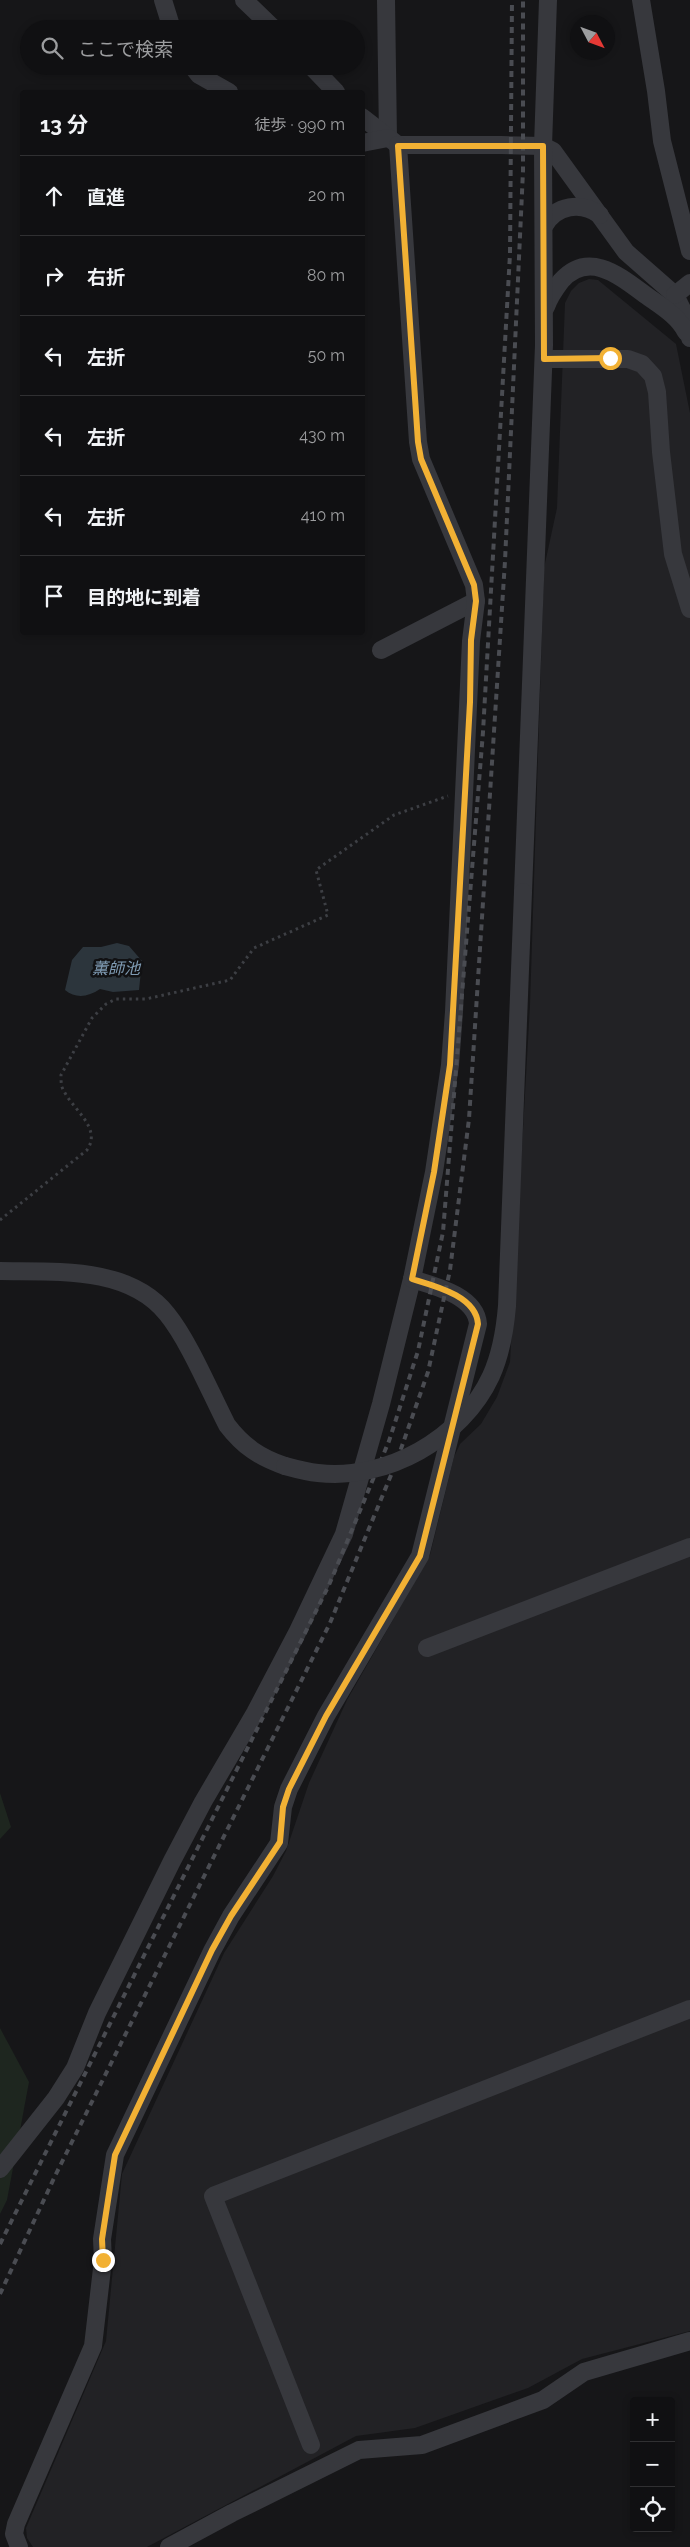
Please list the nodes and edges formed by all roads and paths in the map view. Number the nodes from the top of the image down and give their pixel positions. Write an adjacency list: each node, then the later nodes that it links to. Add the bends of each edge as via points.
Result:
1 (163, 0): 6 (street)
2 (244, 0): 7 (street)
3 (386, 0): 13 (street)
4 (548, 0): 15 (street)
5 (641, 0): 18 (street, via 662,141)
6 (169, 20)
7 (265, 20)
8 (200, 75): 10 (street)
9 (319, 75): 11 (street)
10 (226, 90)
11 (334, 90)
12 (365, 119): 13 (street)
13 (393, 142): 14 (street); 15 (street); 23 (street, via 421,459 474,585)
14 (365, 143)
15 (543, 146): 16 (street, via 561,160); 17 (street)
16 (600, 215): 17 (street, via 592,209 572,206 551,216); 20 (street, via 626,252)
17 (544, 226): 22 (street)
18 (690, 251)
19 (690, 283): 20 (street)
20 (675, 295): 21 (street, via 686,317)
21 (690, 340): 22 (street, via 682,324 660,305 626,280 591,265 576,269 555,288 546,305)
22 (544, 352): 24 (street, via 628,359 642,364 653,376 673,554); 28 (street, bridge, via 514,1186 504,1336 490,1377 470,1409 432,1443 381,1468 318,1474 257,1455 236,1437 178,1329 167,1313 140,1290 100,1276)
23 (476, 601): 25 (street); 26 (street, via 471,640)
24 (690, 609)
25 (380, 650)
26 (465, 794): 27 (path, via 435,799 394,815 316,870 328,915 254,948 230,980 146,999 116,999 98,1011 61,1076 62,1087 88,1127 93,1142); 29 (street, via 450,1065 434,1172)
27 (0, 1220)
28 (0, 1271)
29 (412, 1279): 33 (street, via 344,1534 263,1697 172,1861 97,2013 75,2068 56,2098); 36 (street, via 469,1304 478,1315 420,1556 326,1716 289,1789 283,1807 280,1842 212,1950 115,2155 102,2239 103,2260 93,2346 16,2524 14,2534)
30 (690, 1547): 31 (street)
31 (427, 1648)
32 (690, 2010): 35 (street, via 213,2196)
33 (0, 2169)
34 (690, 2341): 37 (street, via 584,2372 543,2400 422,2445 359,2450)
35 (311, 2445)
36 (19, 2547)
37 (169, 2547)

